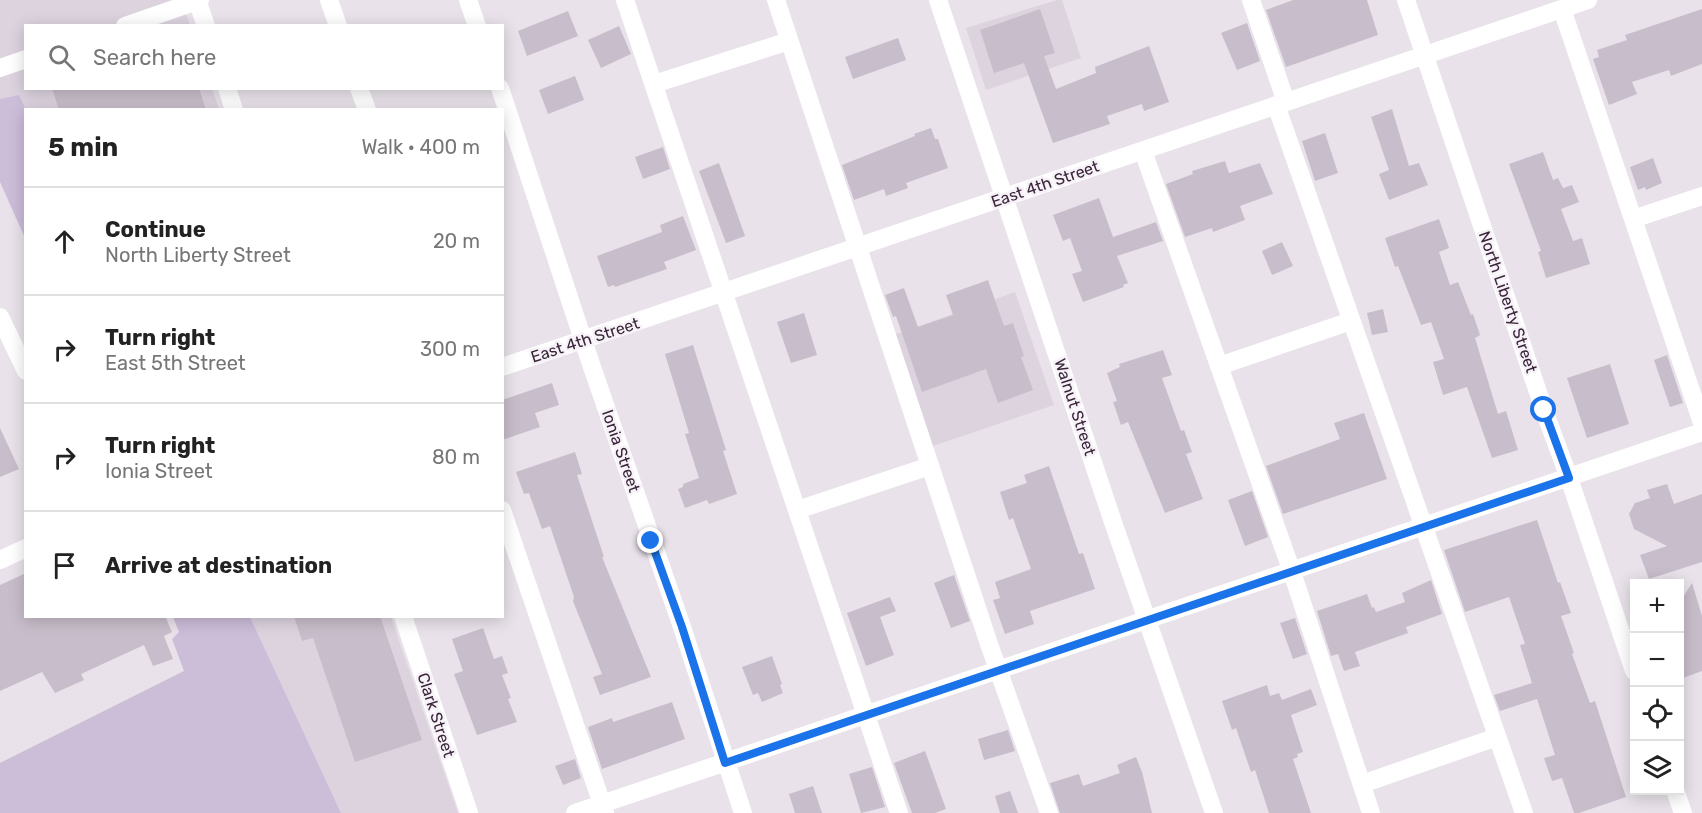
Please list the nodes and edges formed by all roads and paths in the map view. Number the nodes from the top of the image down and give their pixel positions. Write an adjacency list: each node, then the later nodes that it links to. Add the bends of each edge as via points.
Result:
1 (198, 0): 11 (street); 12 (street)
2 (329, 0): 13 (street)
3 (468, 0): 14 (street)
4 (625, 0): 19 (street)
5 (776, 0): 15 (street)
6 (938, 0): 28 (street, Walnut Street)
7 (1251, 0): 23 (street)
8 (1406, 0): 16 (street, North Liberty Street)
9 (1588, 0): 10 (street, East 4th Street)
10 (1562, 9): 16 (street, East 4th Street); 29 (street)
11 (131, 24)
12 (205, 24)
13 (337, 24)
14 (476, 24)
15 (789, 41): 19 (street); 30 (street)
16 (1425, 55): 23 (street, East 4th Street); 41 (street, North Liberty Street)
17 (24, 60): 18 (street)
18 (0, 68)
19 (654, 84): 31 (street)
20 (228, 90): 24 (street)
21 (360, 90): 25 (street)
22 (501, 90): 34 (street, Ionia Street)
23 (1281, 104): 26 (street, East 4th Street); 33 (street)
24 (233, 108)
25 (366, 108)
26 (1143, 151): 28 (street, East 4th Street); 36 (street)
27 (1702, 196): 29 (street)
28 (1004, 198): 30 (street, East 4th Street); 49 (street, Walnut Street)
29 (1633, 219): 38 (street)
30 (858, 248): 31 (street, East 4th Street); 40 (street)
31 (725, 293): 34 (street, East 4th Street); 42 (street)
32 (0, 317): 37 (street)
33 (1352, 321): 36 (street); 44 (street)
34 (583, 340): 35 (street, East 4th Street); 54 (street, Ionia Street)
35 (504, 366)
36 (1219, 366): 47 (street)
37 (24, 367)
38 (1702, 423)
39 (1702, 432): 41 (street)
40 (930, 466): 42 (street); 51 (street)
41 (1569, 478): 44 (street); 50 (street, North Liberty Street)
42 (797, 510): 52 (street)
43 (504, 516): 57 (street)
44 (1424, 527): 47 (street); 53 (street)
45 (24, 549): 46 (street)
46 (0, 560)
47 (1292, 572): 49 (street); 55 (street)
48 (404, 618): 58 (street, Clark Street)
49 (1148, 621): 51 (street); 63 (street, Walnut Street)
50 (1630, 656)
51 (998, 670): 52 (street); 62 (street)
52 (866, 715): 54 (street); 61 (street)
53 (1497, 737): 55 (street); 65 (street)
54 (725, 763): 57 (street); 60 (street, Ionia Street)
55 (1362, 784): 64 (street)
56 (1677, 795): 66 (street)
57 (603, 808): 59 (street)
58 (469, 813)
59 (575, 813)
60 (743, 813)
61 (899, 813)
62 (1049, 813)
63 (1214, 813)
64 (1371, 813)
65 (1524, 813)
66 (1683, 813)

